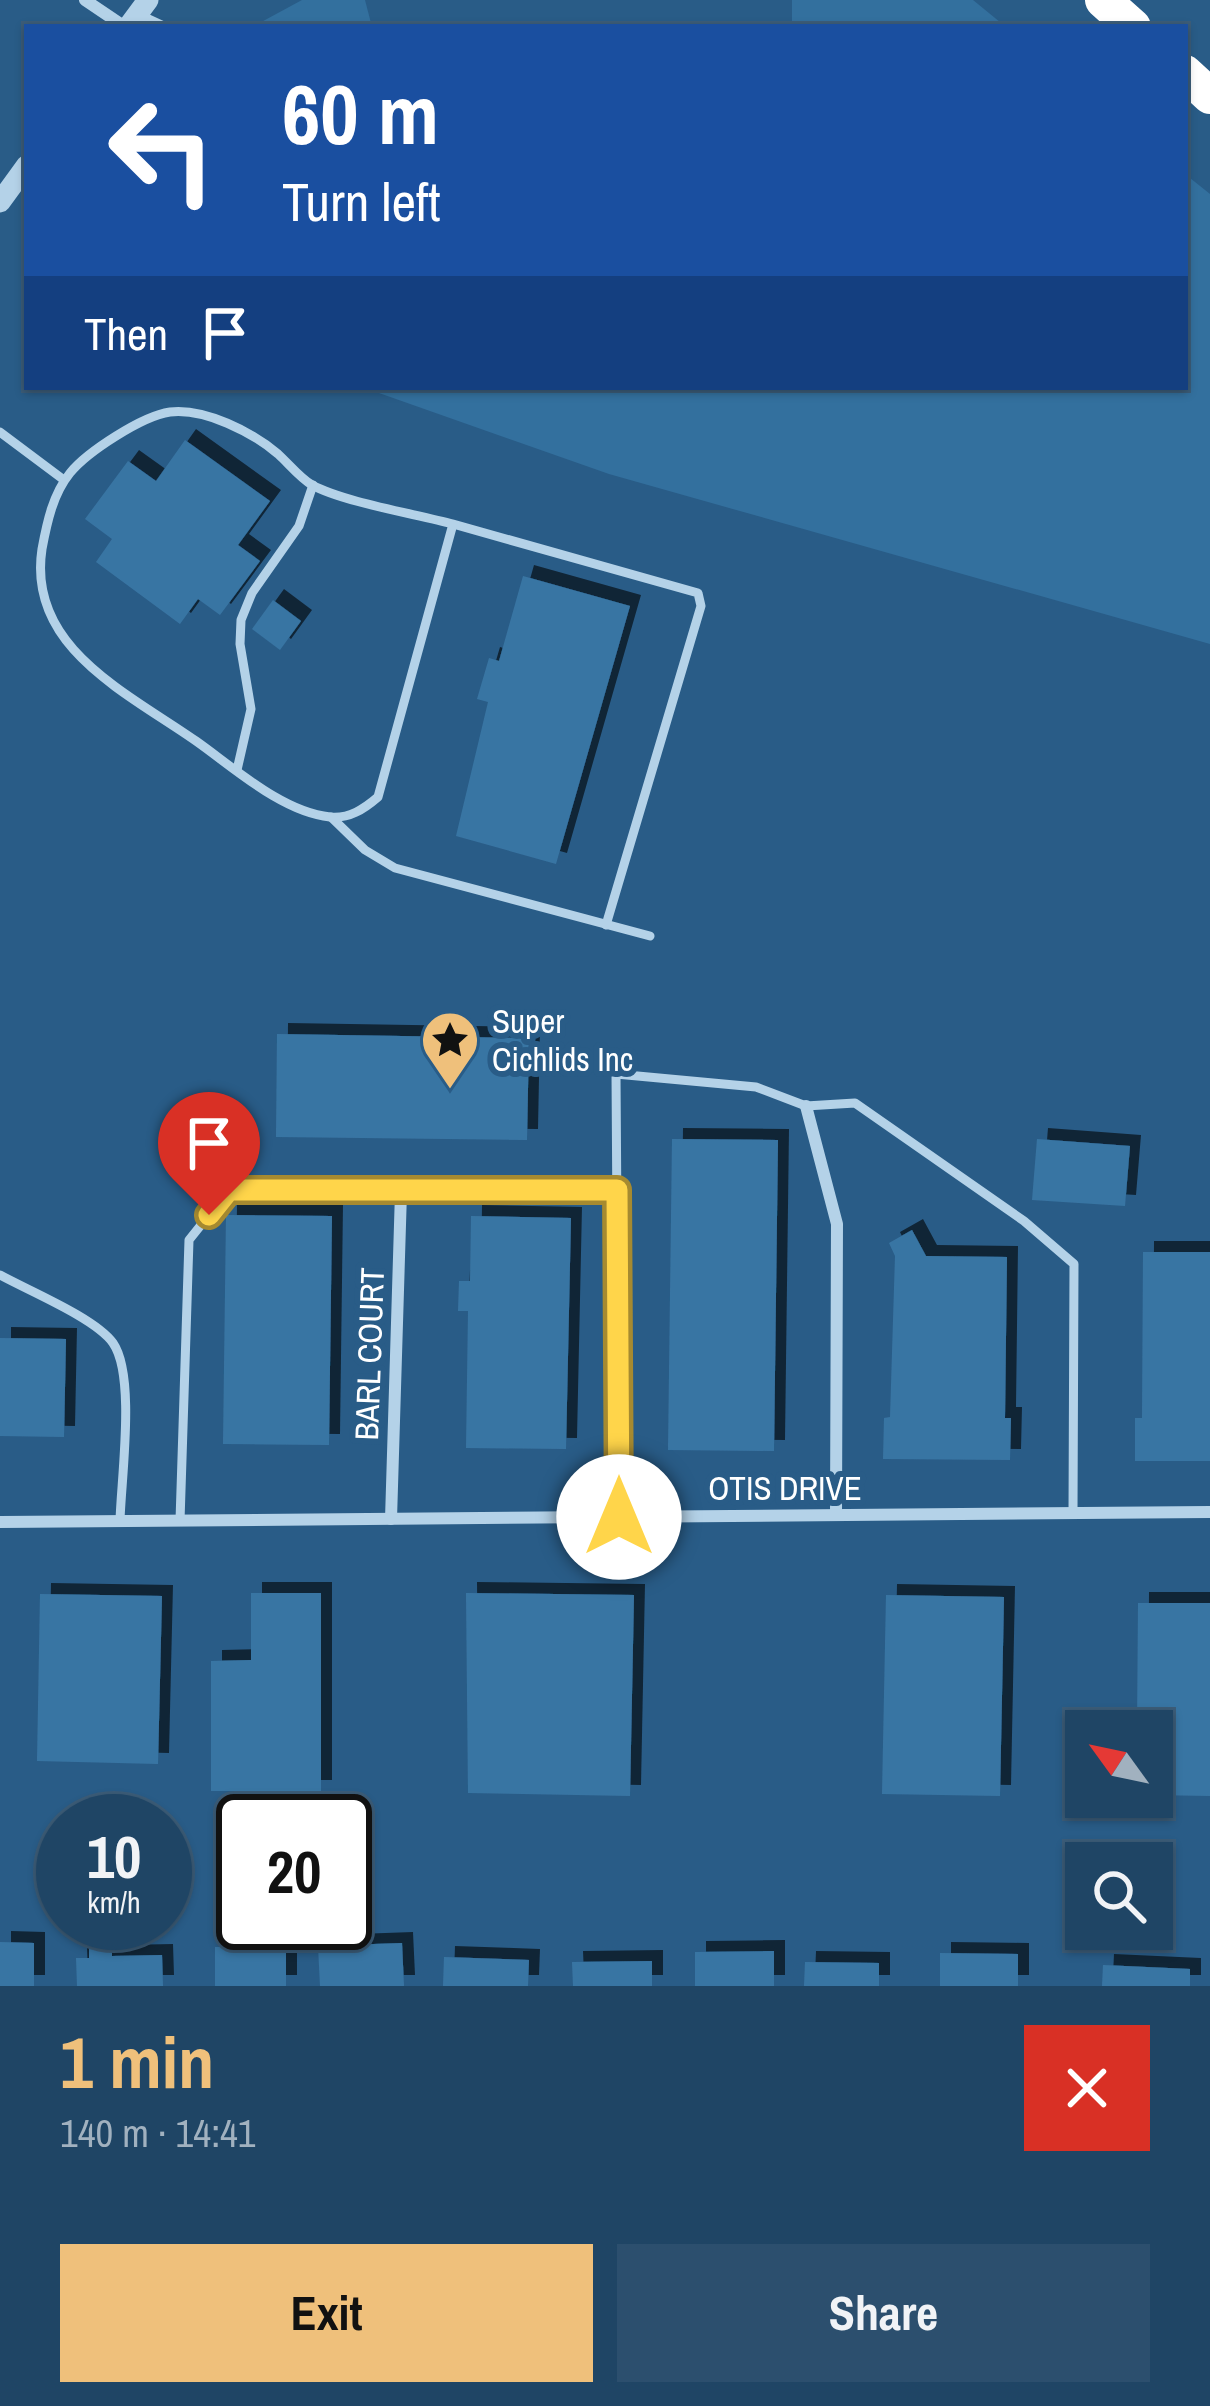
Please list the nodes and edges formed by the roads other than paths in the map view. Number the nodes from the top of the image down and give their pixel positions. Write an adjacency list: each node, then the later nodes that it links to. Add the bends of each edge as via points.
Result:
1 (85, 0): 3 (street)
2 (1103, 0): 4 (highway)
3 (135, 17)
4 (1130, 24)
5 (24, 170): 6 (street)
6 (0, 202)
7 (0, 432): 8 (lane)
8 (64, 480): 9 (lane, via 86,454 168,412 239,430); 11 (lane, via 47,518 38,577 63,643)
9 (313, 485): 10 (lane); 11 (lane, via 242,620 251,709)
10 (453, 524): 12 (lane, via 378,797 359,813); 13 (lane, via 698,593 701,605)
11 (237, 770): 12 (lane)
12 (331, 818): 13 (lane, via 394,868)
13 (606, 925): 14 (lane)
14 (650, 936)
15 (806, 1106): 16 (lane, via 756,1087 616,1074); 20 (street, via 837,1224); 21 (lane, via 855,1103 1074,1264)
16 (617, 1190): 17 (lane); 22 (lane)
17 (401, 1192): 23 (street, BARL COURT); 25 (lane, via 229,1190 189,1240)
18 (0, 1275): 24 (lane, via 113,1343 124,1370)
19 (1210, 1512): 21 (street, OTIS DRIVE)
20 (836, 1514): 21 (street, OTIS DRIVE); 22 (street, OTIS DRIVE)
21 (1073, 1514)
22 (619, 1517): 23 (street, OTIS DRIVE)
23 (391, 1519): 25 (street, OTIS DRIVE)
24 (120, 1521): 25 (street, OTIS DRIVE); 26 (street, OTIS DRIVE)
25 (180, 1521)
26 (0, 1522)

